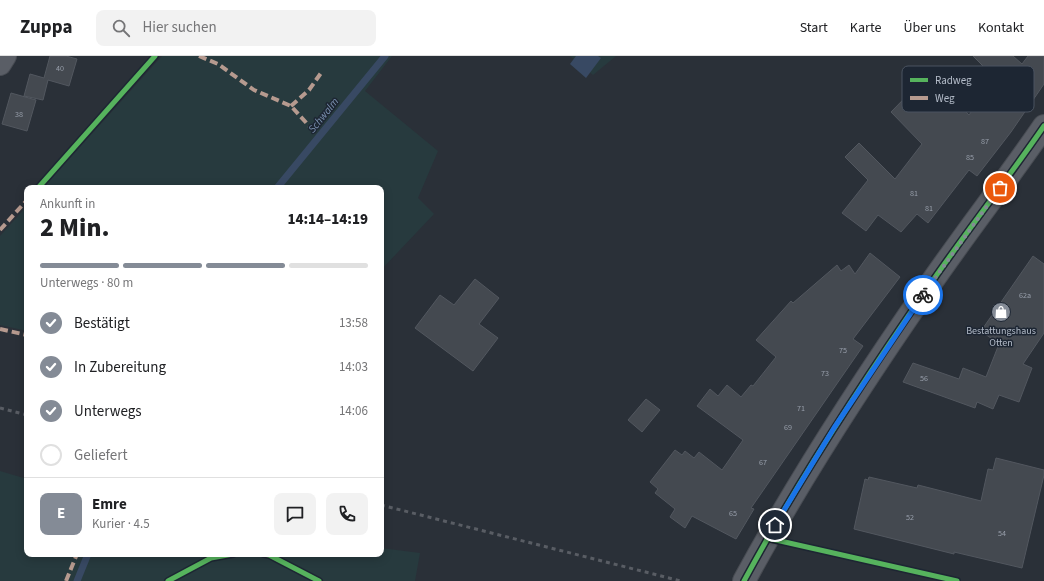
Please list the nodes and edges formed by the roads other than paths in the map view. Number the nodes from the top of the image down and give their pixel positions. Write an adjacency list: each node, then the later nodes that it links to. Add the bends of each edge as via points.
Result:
1 (5, 56): 2 (street)
2 (0, 64)
3 (1044, 126): 4 (street, via 930,285 834,428)
4 (744, 581)

